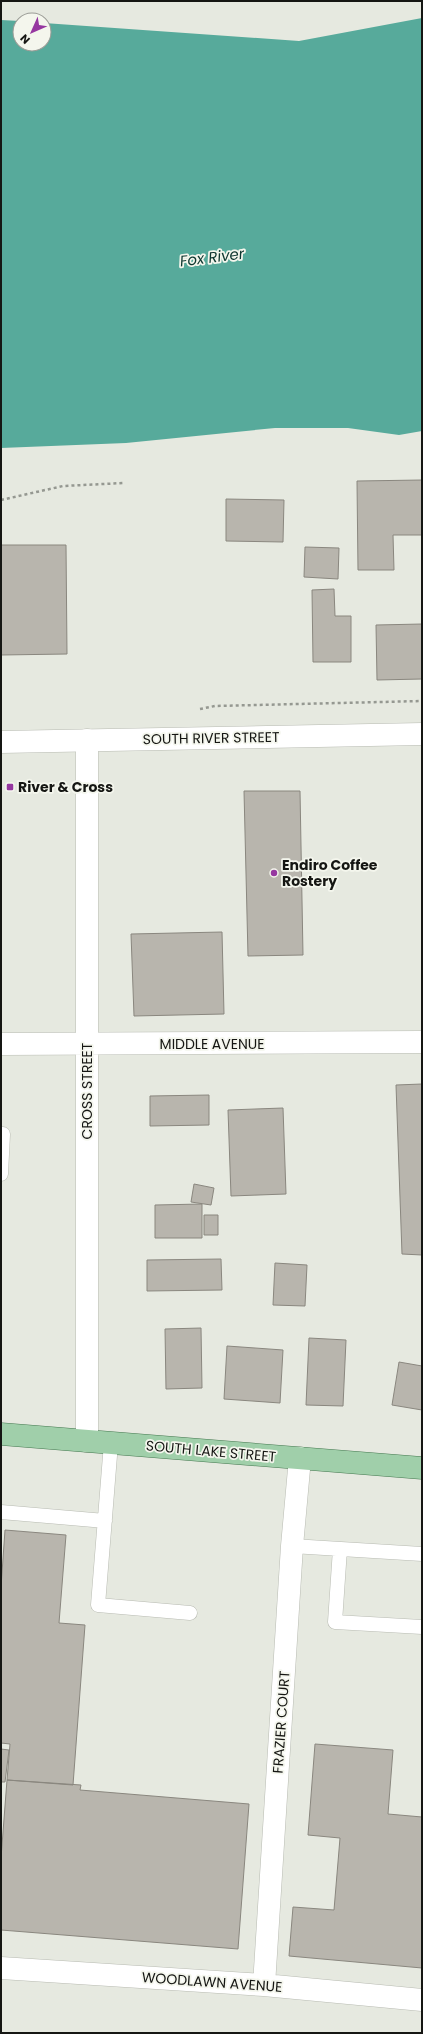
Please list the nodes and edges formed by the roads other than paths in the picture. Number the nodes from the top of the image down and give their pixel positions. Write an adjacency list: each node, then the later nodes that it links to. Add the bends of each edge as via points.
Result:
1 (422, 734): 2 (street, SOUTH RIVER STREET)
2 (87, 740): 3 (street, SOUTH RIVER STREET); 6 (street, CROSS STREET)
3 (1, 742)
4 (422, 1042): 6 (street, MIDDLE AVENUE)
5 (1, 1044): 6 (street, MIDDLE AVENUE)
6 (87, 1044): 10 (street, CROSS STREET)
7 (1, 1134): 8 (lane)
8 (1, 1174)
9 (1, 1434): 10 (main road, SOUTH LAKE STREET)
10 (87, 1441): 11 (main road, SOUTH LAKE STREET)
11 (112, 1443): 12 (main road, SOUTH LAKE STREET); 15 (lane)
12 (300, 1458): 13 (main road, SOUTH LAKE STREET); 16 (street, FRAZIER COURT)
13 (422, 1468)
14 (1, 1512): 15 (lane)
15 (105, 1521): 19 (lane, via 98,1605)
16 (292, 1546): 17 (lane); 22 (street, FRAZIER COURT)
17 (340, 1549): 18 (lane); 20 (lane, via 335,1622)
18 (422, 1554)
19 (190, 1613)
20 (422, 1627)
21 (1, 1968): 22 (street, WOODLAWN AVENUE)
22 (264, 1986): 23 (street, WOODLAWN AVENUE)
23 (422, 2000)

